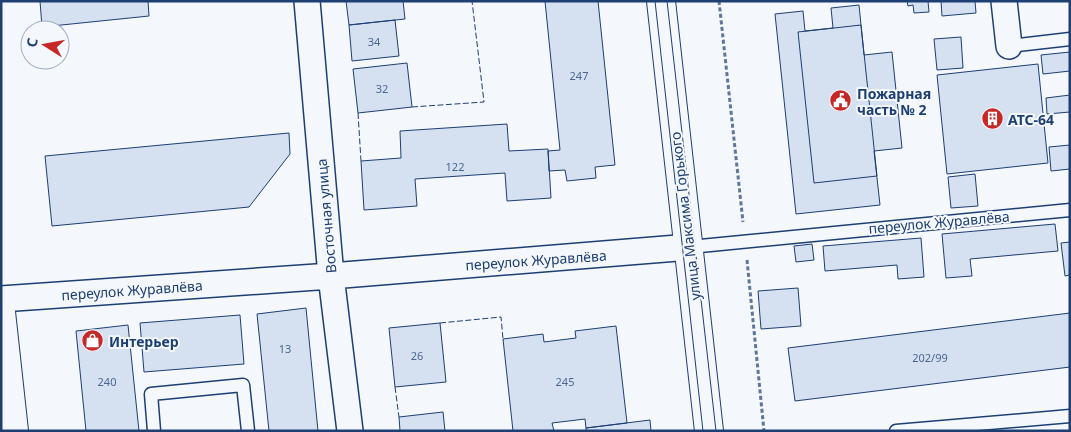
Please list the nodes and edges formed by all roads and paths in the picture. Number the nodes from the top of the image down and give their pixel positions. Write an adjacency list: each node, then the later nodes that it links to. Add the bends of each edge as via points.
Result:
1 (306, 1): 10 (street, Восточная улица)
2 (661, 1): 9 (main road, улица Максима Горького)
3 (719, 1): 8 (path)
4 (1004, 1): 6 (street)
5 (1070, 39): 6 (lane)
6 (1009, 46)
7 (1070, 210): 8 (lane, переулок Журавлёва)
8 (745, 241): 9 (lane, переулок Журавлёва); 20 (path)
9 (690, 247): 10 (street, переулок Журавлёва); 19 (main road, улица Максима Горького)
10 (332, 276): 11 (street, переулок Журавлёва); 18 (street, Восточная улица)
11 (1, 299)
12 (1, 312): 15 (main road)
13 (1070, 416): 14 (lane)
14 (1051, 418): 21 (lane); 22 (lane)
15 (14, 431)
16 (154, 431): 17 (lane, via 151,394 244,385)
17 (248, 431)
18 (350, 431)
19 (710, 431)
20 (764, 431)
21 (896, 431)
22 (1048, 431)

